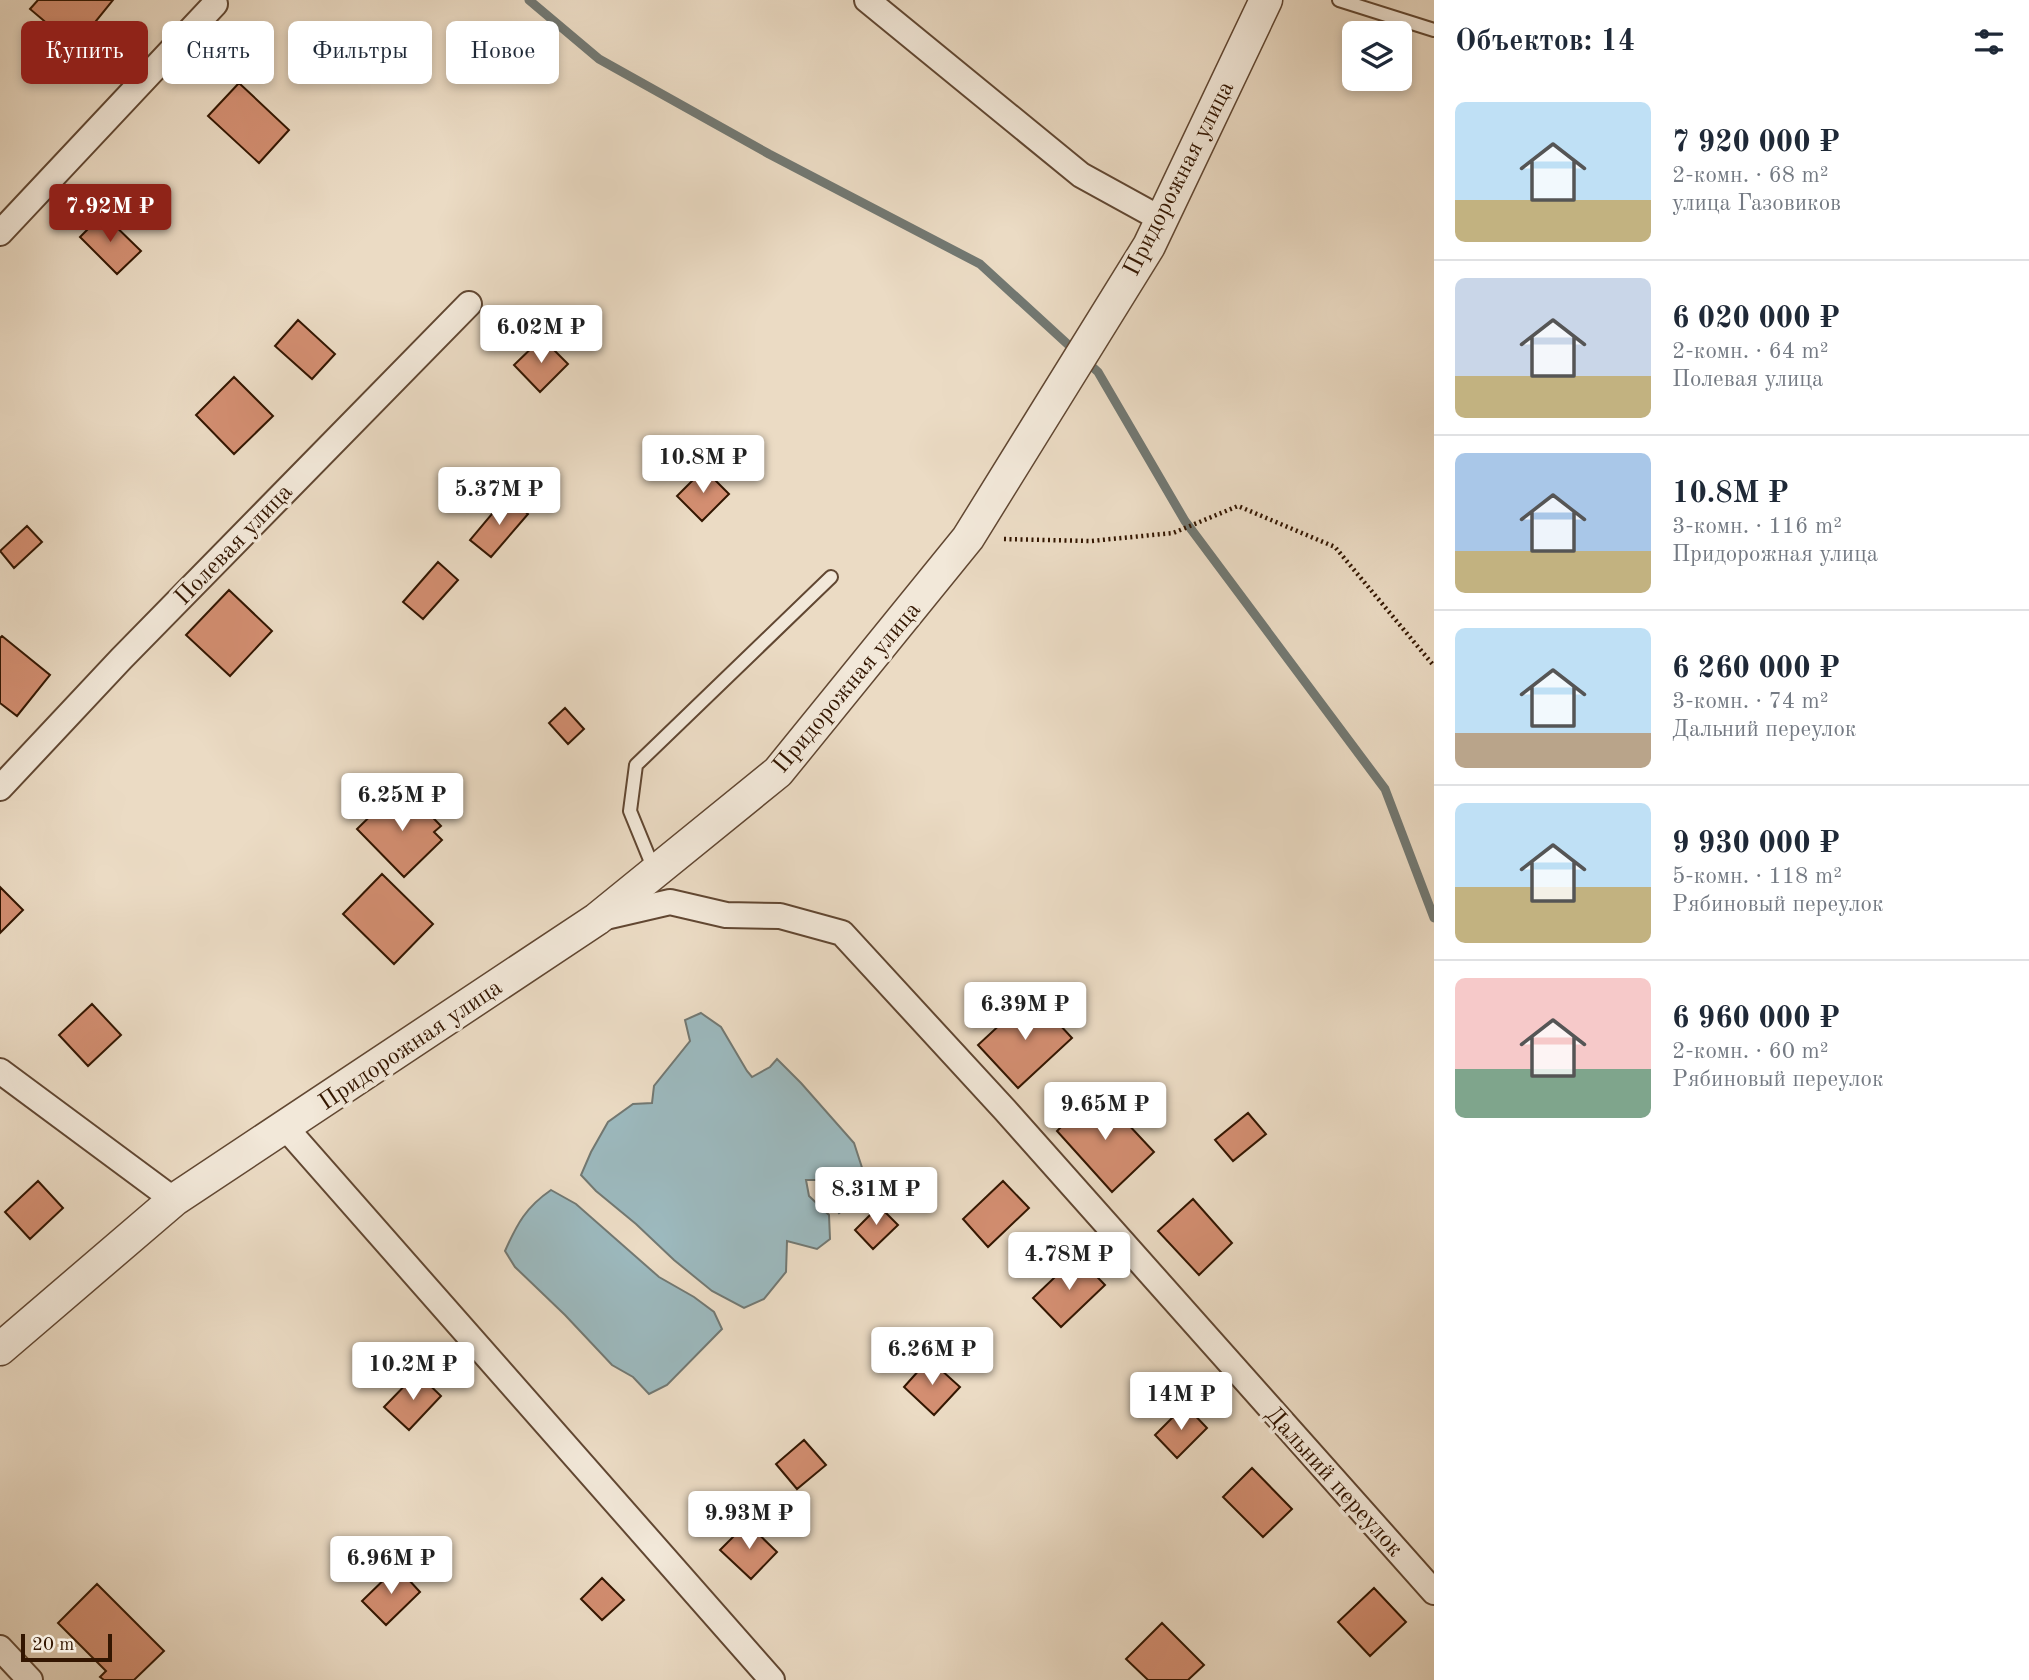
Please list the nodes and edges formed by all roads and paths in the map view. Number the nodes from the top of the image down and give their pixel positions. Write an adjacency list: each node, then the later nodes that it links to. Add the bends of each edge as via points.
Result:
1 (867, 0): 6 (street, via 1081,175)
2 (1266, 0): 6 (street, Придорожная улица)
3 (1339, 0): 5 (lane)
4 (215, 4): 7 (street)
5 (1434, 30)
6 (1161, 219): 9 (street, Придорожная улица, via 1149,246)
7 (0, 233)
8 (469, 304): 12 (street, Полевая улица)
9 (968, 538): 11 (path, via 1091,541 1173,533 1238,506 1335,547); 13 (street, Придорожная улица, via 778,772)
10 (831, 577): 13 (lane, via 636,765 630,811)
11 (1434, 666)
12 (0, 788)
13 (655, 872): 14 (street, Придорожная улица)
14 (597, 919): 16 (street, Придорожная улица); 19 (street, Дальний переулок, via 670,902 726,915 780,916 842,933)
15 (0, 1071): 17 (street)
16 (285, 1127): 17 (street, Придорожная улица); 22 (street)
17 (174, 1200): 18 (street, Придорожная улица)
18 (0, 1349)
19 (1434, 1592)
20 (0, 1648): 21 (street)
21 (30, 1680)
22 (772, 1680)

